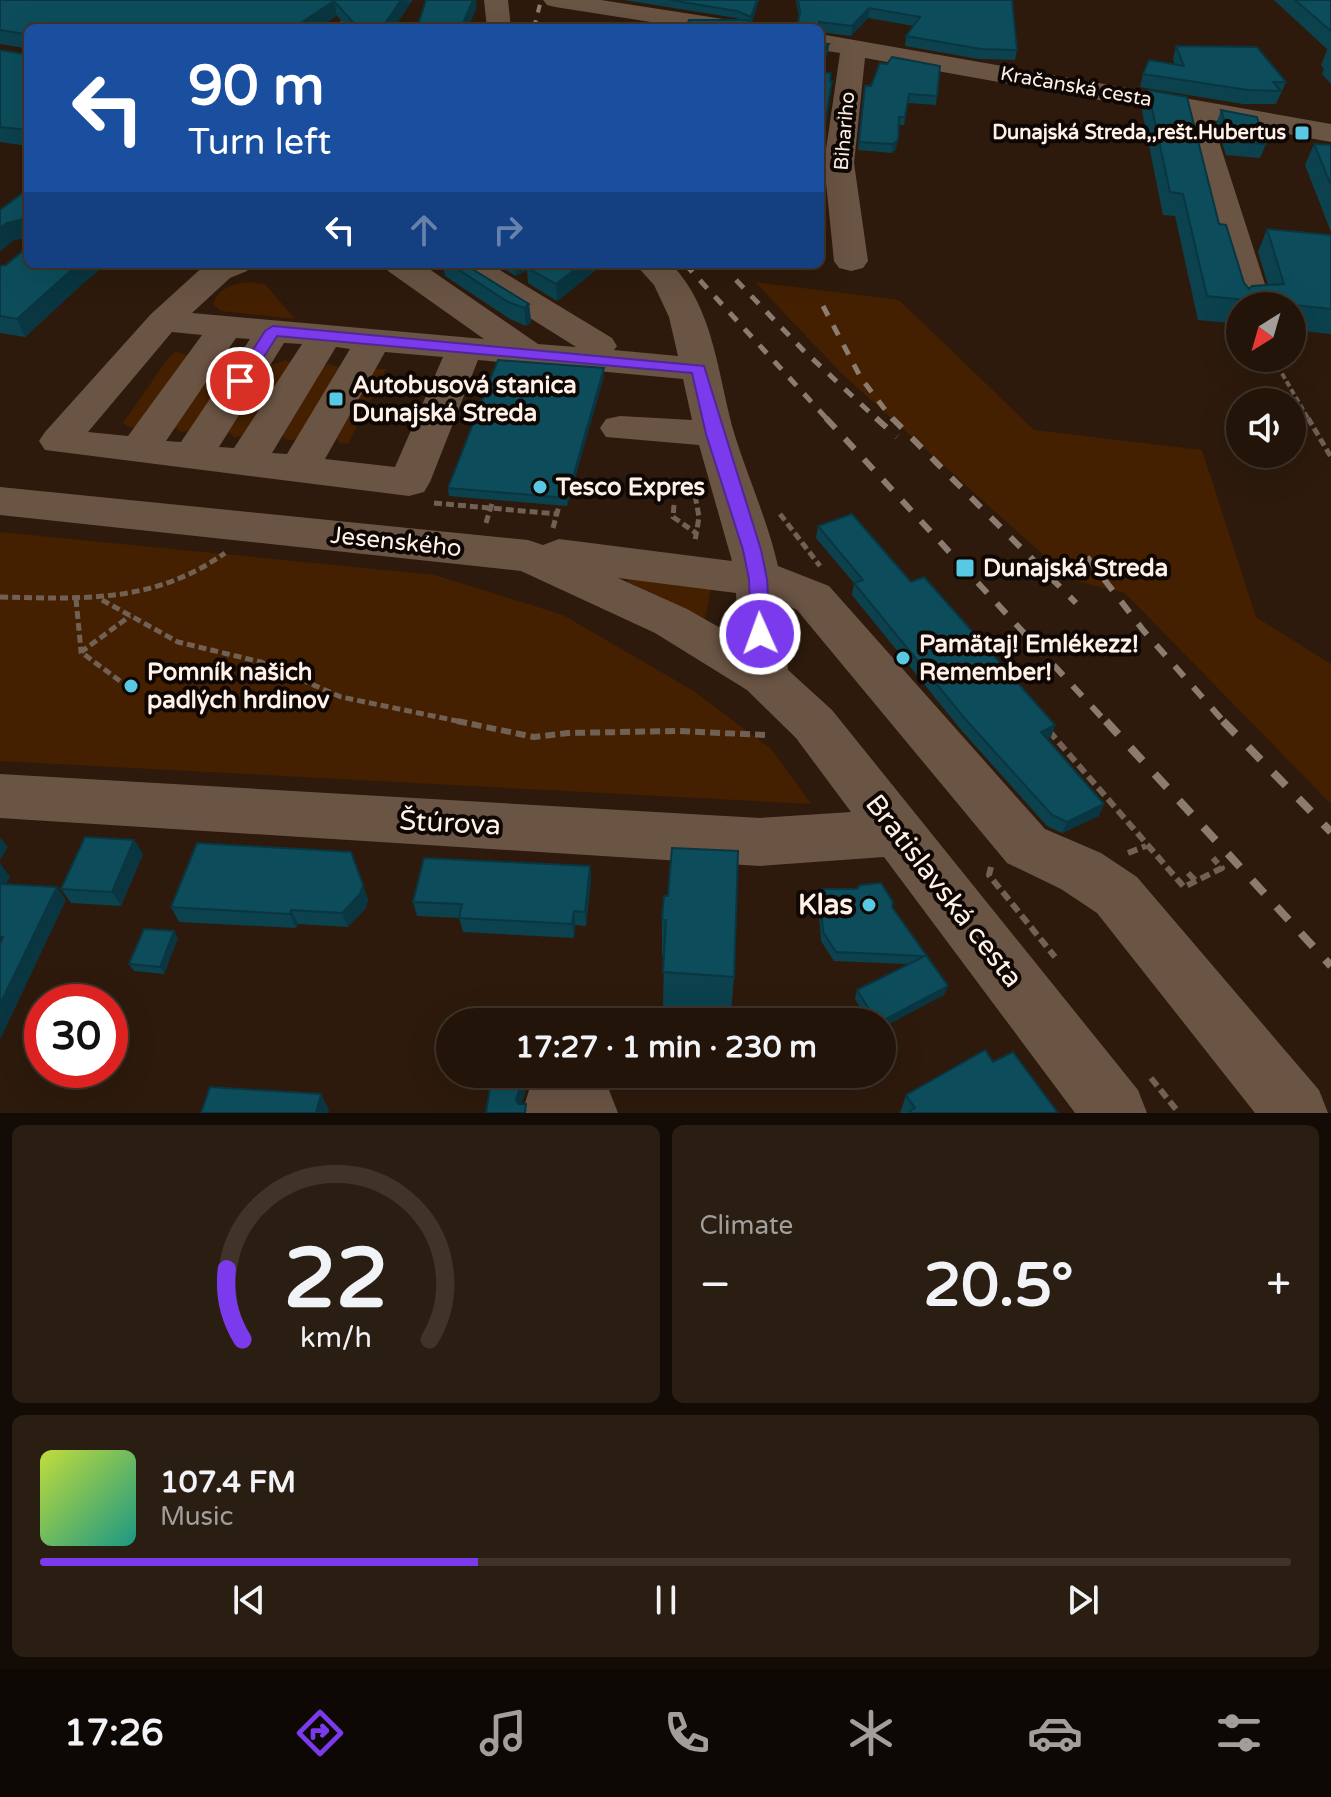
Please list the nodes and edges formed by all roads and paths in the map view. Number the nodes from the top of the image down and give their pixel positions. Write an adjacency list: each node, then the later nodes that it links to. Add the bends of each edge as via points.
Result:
1 (496, 0): 5 (street)
2 (555, 0): 6 (street)
3 (354, 14): 4 (path)
4 (340, 24)
5 (499, 24)
6 (710, 24)
7 (824, 43): 8 (street, Kračanská cesta)
8 (853, 48): 9 (street, Kračanská cesta); 11 (street, Bihariho, via 839,163)
9 (1195, 109): 10 (street, Kračanská cesta); 16 (street)
10 (1331, 133)
11 (851, 261)
12 (225, 268): 17 (street)
13 (406, 268): 24 (street)
14 (473, 268): 22 (street)
15 (656, 268): 25 (street, via 669,281 687,317)
16 (1251, 292)
17 (175, 322): 18 (street); 29 (street, via 59,441)
18 (226, 327): 19 (street); 29 (street)
19 (273, 331): 20 (street); 30 (street)
20 (325, 336): 21 (street); 32 (street)
21 (373, 340): 23 (street); 33 (street)
22 (599, 346)
23 (465, 348): 24 (street); 33 (street, via 409,482)
24 (528, 353): 25 (street)
25 (698, 369): 28 (street)
26 (1281, 372): 31 (path)
27 (620, 428): 28 (street)
28 (715, 434): 48 (street)
29 (138, 451): 30 (street)
30 (192, 457): 32 (street)
31 (1331, 457)
32 (245, 463): 33 (street)
33 (299, 469)
34 (694, 476): 43 (path)
35 (493, 500): 39 (path)
36 (0, 501): 45 (street, Jesenského)
37 (674, 505): 43 (path, via 673,517)
38 (559, 506): 41 (path)
39 (491, 508): 41 (path); 42 (path)
40 (778, 511): 47 (path)
41 (557, 514): 45 (path)
42 (485, 524)
43 (696, 533): 44 (path)
44 (695, 541)
45 (541, 542): 48 (street, via 553,555); 54 (street, Jesenského)
46 (229, 549): 51 (path, via 214,563 172,583)
47 (823, 570)
48 (758, 579): 54 (street); 60 (street, via 813,598)
49 (0, 597): 50 (path)
50 (76, 599): 51 (path); 53 (path)
51 (102, 600): 52 (path)
52 (130, 616): 53 (path); 57 (path, via 178,642 261,662 341,697 534,737 678,731)
53 (81, 652): 55 (path)
54 (764, 677): 59 (street, Bratislavská cesta, via 814,724)
55 (120, 681)
56 (1045, 726): 63 (path, via 1184,887)
57 (765, 735)
58 (0, 796): 59 (street, Štúrova, via 760,842)
59 (899, 832): 65 (street, Bratislavská cesta)
60 (1026, 846): 64 (path, via 992,864 989,875); 67 (street, via 1081,871 1117,895)
61 (1213, 858): 63 (path, via 1222,868)
62 (1188, 873): 63 (path)
63 (1196, 881)
64 (1059, 963)
65 (1132, 1094): 66 (path)
66 (1179, 1113)
67 (1296, 1113)

